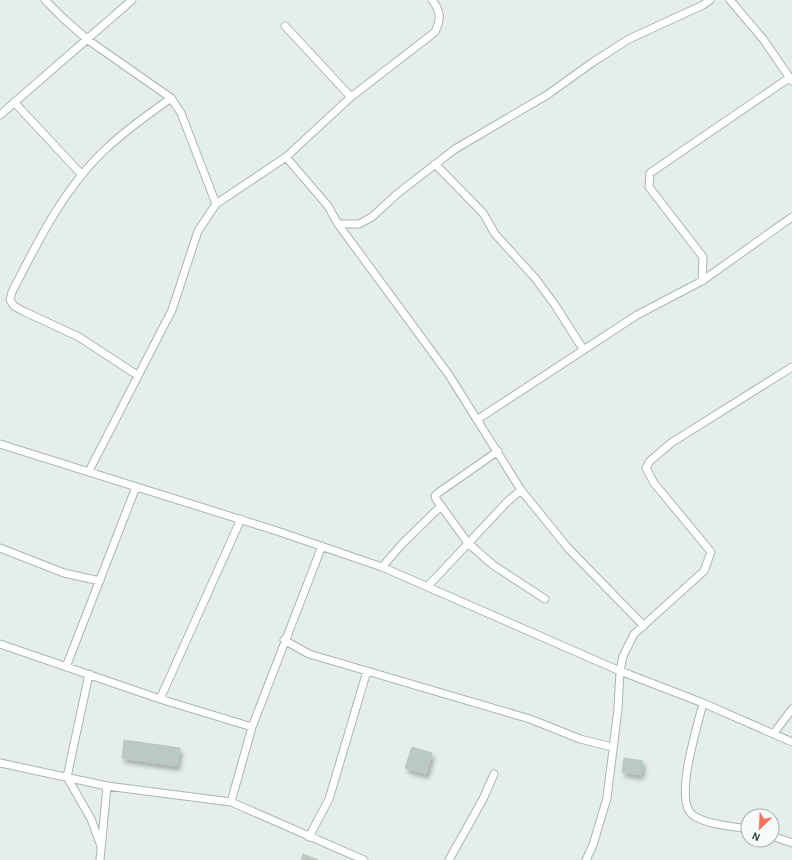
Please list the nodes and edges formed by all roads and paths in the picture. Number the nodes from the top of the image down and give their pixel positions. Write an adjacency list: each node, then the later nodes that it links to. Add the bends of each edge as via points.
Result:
1 (45, 0): 7 (street)
2 (132, 0): 7 (street)
3 (432, 0): 9 (street, via 438,7 440,22 435,32)
4 (710, 0): 14 (street, via 630,39 547,95 455,149)
5 (730, 0): 8 (street, via 763,39)
6 (285, 26): 9 (street)
7 (88, 40): 10 (street); 11 (street)
8 (791, 79): 19 (street, via 650,173 649,187 703,257)
9 (351, 97): 13 (street)
10 (170, 98): 15 (street, via 107,148); 16 (street, via 181,113)
11 (14, 102): 12 (street); 15 (street)
12 (1, 113)
13 (286, 157): 16 (street); 18 (street, via 328,206)
14 (435, 164): 18 (street, via 372,217 359,224); 20 (street, via 483,213 495,234 535,278)
15 (82, 175): 22 (street, via 52,217 10,300 23,311 79,337)
16 (216, 204): 22 (street, via 198,231 172,310)
17 (792, 217): 19 (street)
18 (338, 224): 23 (street, via 449,375)
19 (702, 281): 20 (street)
20 (583, 349): 23 (street)
21 (792, 367): 38 (street, via 671,442 646,468 654,482 711,552 704,571)
22 (137, 375): 26 (street, via 115,424)
23 (478, 419): 25 (street)
24 (0, 444): 26 (street)
25 (498, 451): 28 (street); 29 (street, via 438,493 435,496)
26 (89, 471): 27 (street)
27 (136, 488): 30 (street); 35 (street)
28 (521, 490): 31 (street); 38 (street, via 568,548)
29 (441, 506): 31 (street); 34 (street)
30 (241, 519): 32 (street); 45 (street)
31 (468, 543): 36 (street); 37 (street, via 493,566)
32 (322, 546): 34 (street); 39 (street)
33 (0, 548): 35 (street, via 64,573)
34 (382, 567): 36 (street)
35 (100, 581): 41 (street)
36 (428, 586): 43 (street)
37 (545, 599)
38 (644, 626): 43 (street, via 634,634 623,656)
39 (284, 640): 42 (street, via 309,654); 48 (street)
40 (0, 644): 41 (street)
41 (66, 667): 44 (street)
42 (367, 671): 51 (street, via 530,719 580,739); 58 (street, via 330,799)
43 (620, 671): 46 (street); 51 (street)
44 (89, 674): 45 (street); 54 (street)
45 (160, 699): 48 (street)
46 (703, 704): 49 (street); 57 (street, via 686,783 687,807 693,816)
47 (792, 709): 49 (street)
48 (252, 727): 56 (street)
49 (774, 733): 50 (street)
50 (792, 742)
51 (612, 747): 65 (street, via 607,798)
52 (0, 763): 54 (street)
53 (494, 774): 64 (street)
54 (67, 777): 55 (street); 61 (street, via 91,819)
55 (108, 786): 56 (street); 61 (street)
56 (230, 802): 58 (street)
57 (740, 827)
58 (309, 837): 63 (street)
59 (780, 839): 60 (street)
60 (792, 843)
61 (101, 846): 62 (street)
62 (100, 860)
63 (364, 860)
64 (449, 860)
65 (586, 860)

